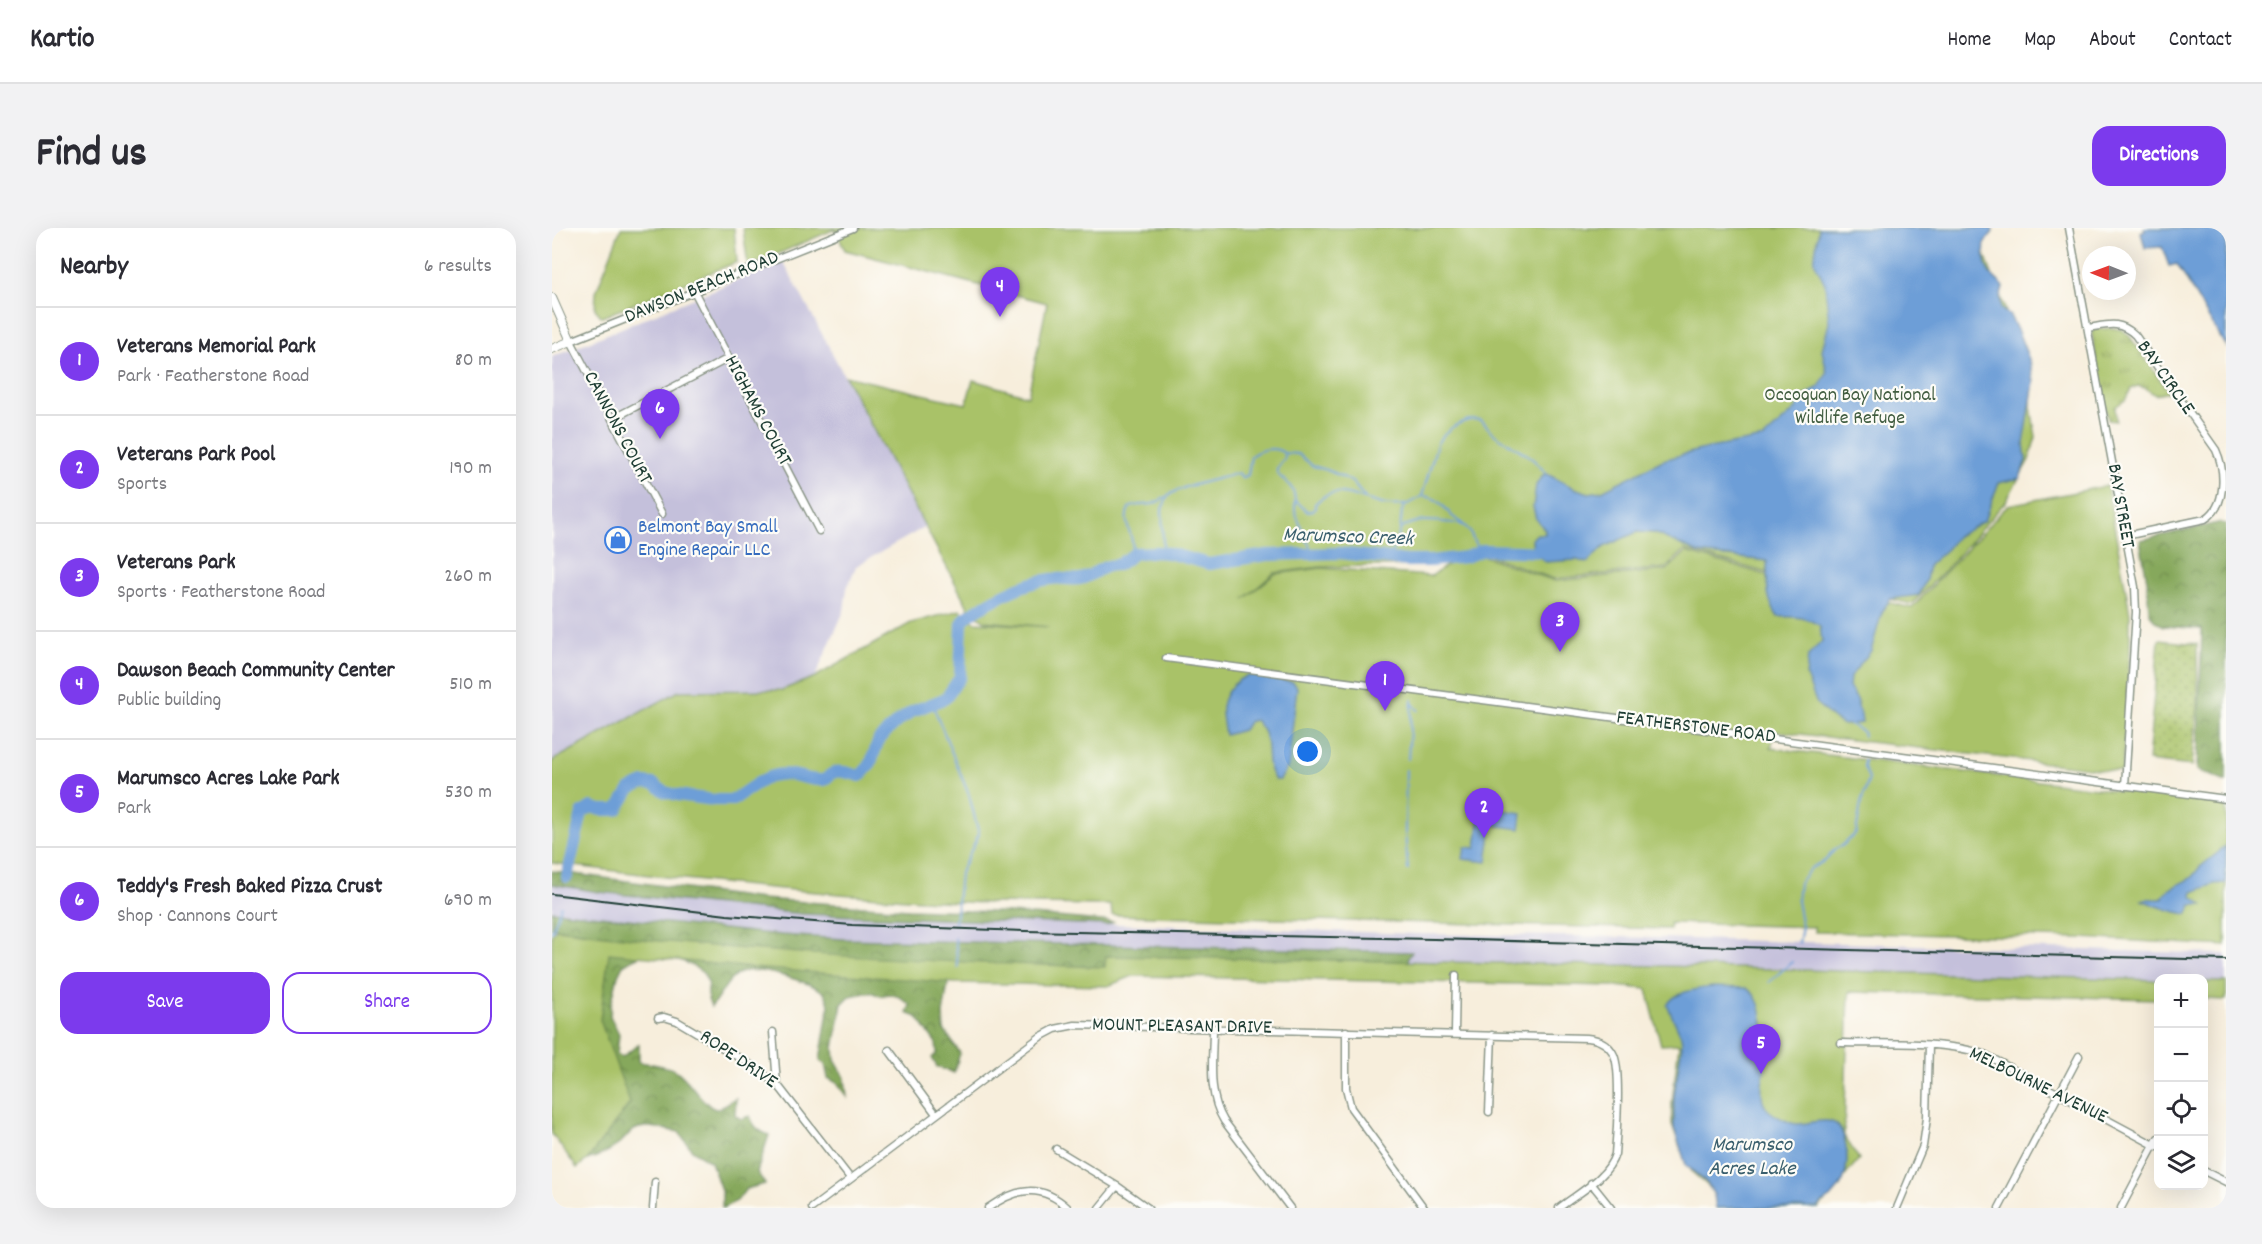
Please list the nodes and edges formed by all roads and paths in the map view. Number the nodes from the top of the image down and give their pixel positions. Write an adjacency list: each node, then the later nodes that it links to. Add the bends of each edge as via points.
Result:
1 (853, 228): 3 (street, DAWSON BEACH ROAD)
2 (2069, 228): 5 (street, BAY STREET)
3 (694, 291): 6 (street, DAWSON BEACH ROAD); 8 (street, HIGHAMS COURT)
4 (552, 298): 6 (street)
5 (2088, 328): 12 (street, BAY STREET); 12 (street, BAY CIRCLE, via 2118,325 2135,335 2216,450 2223,471 2220,502 2212,515)
6 (571, 341): 7 (street, DAWSON BEACH ROAD); 9 (street, CANNONS COURT)
7 (552, 349)
8 (729, 358): 9 (street); 11 (street, HIGHAMS COURT)
9 (612, 419): 10 (street, CANNONS COURT)
10 (662, 514)
11 (819, 531)
12 (2125, 536): 14 (street, BAY STREET, via 2136,612)
13 (1166, 658): 14 (street, FEATHERSTONE ROAD)
14 (2125, 786): 15 (street, FEATHERSTONE ROAD)
15 (2226, 799)
16 (1456, 975): 21 (street)
17 (658, 1018): 27 (street, ROPE DRIVE, via 677,1021)
18 (1213, 1028): 19 (street, MOUNT PLEASANT DRIVE); 30 (street, MOUNT PLEASANT DRIVE, via 1075,1025 1055,1029); 46 (street, via 1212,1086 1219,1113)
19 (1346, 1031): 21 (street, MOUNT PLEASANT DRIVE); 47 (street, via 1346,1088 1351,1108)
20 (774, 1032): 27 (street)
21 (1455, 1034): 22 (street, MOUNT PLEASANT DRIVE)
22 (1492, 1035): 29 (street); 38 (street, MOUNT PLEASANT DRIVE, via 1590,1038 1609,1048 1617,1069 1615,1151 1609,1167)
23 (1841, 1043): 24 (street, MELBOURNE AVENUE)
24 (1929, 1045): 28 (street, MELBOURNE AVENUE, via 1984,1054); 50 (street, via 1926,1131)
25 (889, 1050): 30 (street)
26 (2079, 1056): 28 (street)
27 (777, 1084): 35 (street, ROPE DRIVE)
28 (2058, 1094): 31 (street, MELBOURNE AVENUE); 51 (street)
29 (1489, 1113)
30 (936, 1114): 35 (street, MOUNT PLEASANT DRIVE)
31 (2154, 1144)
32 (1056, 1149): 39 (street)
33 (2154, 1151): 52 (street)
34 (2208, 1173): 37 (street)
35 (850, 1178): 40 (street, MOUNT PLEASANT DRIVE)
36 (655, 1182): 41 (street)
37 (2226, 1182)
38 (1591, 1183): 48 (street); 49 (street)
39 (1117, 1186): 44 (street); 45 (street)
40 (815, 1207)
41 (653, 1208)
42 (988, 1208): 43 (street, via 1013,1194 1031,1191 1050,1196)
43 (1068, 1208)
44 (1099, 1208)
45 (1148, 1208)
46 (1290, 1208)
47 (1424, 1208)
48 (1559, 1208)
49 (1611, 1208)
50 (1897, 1208)
51 (1999, 1208)
52 (2121, 1208)

